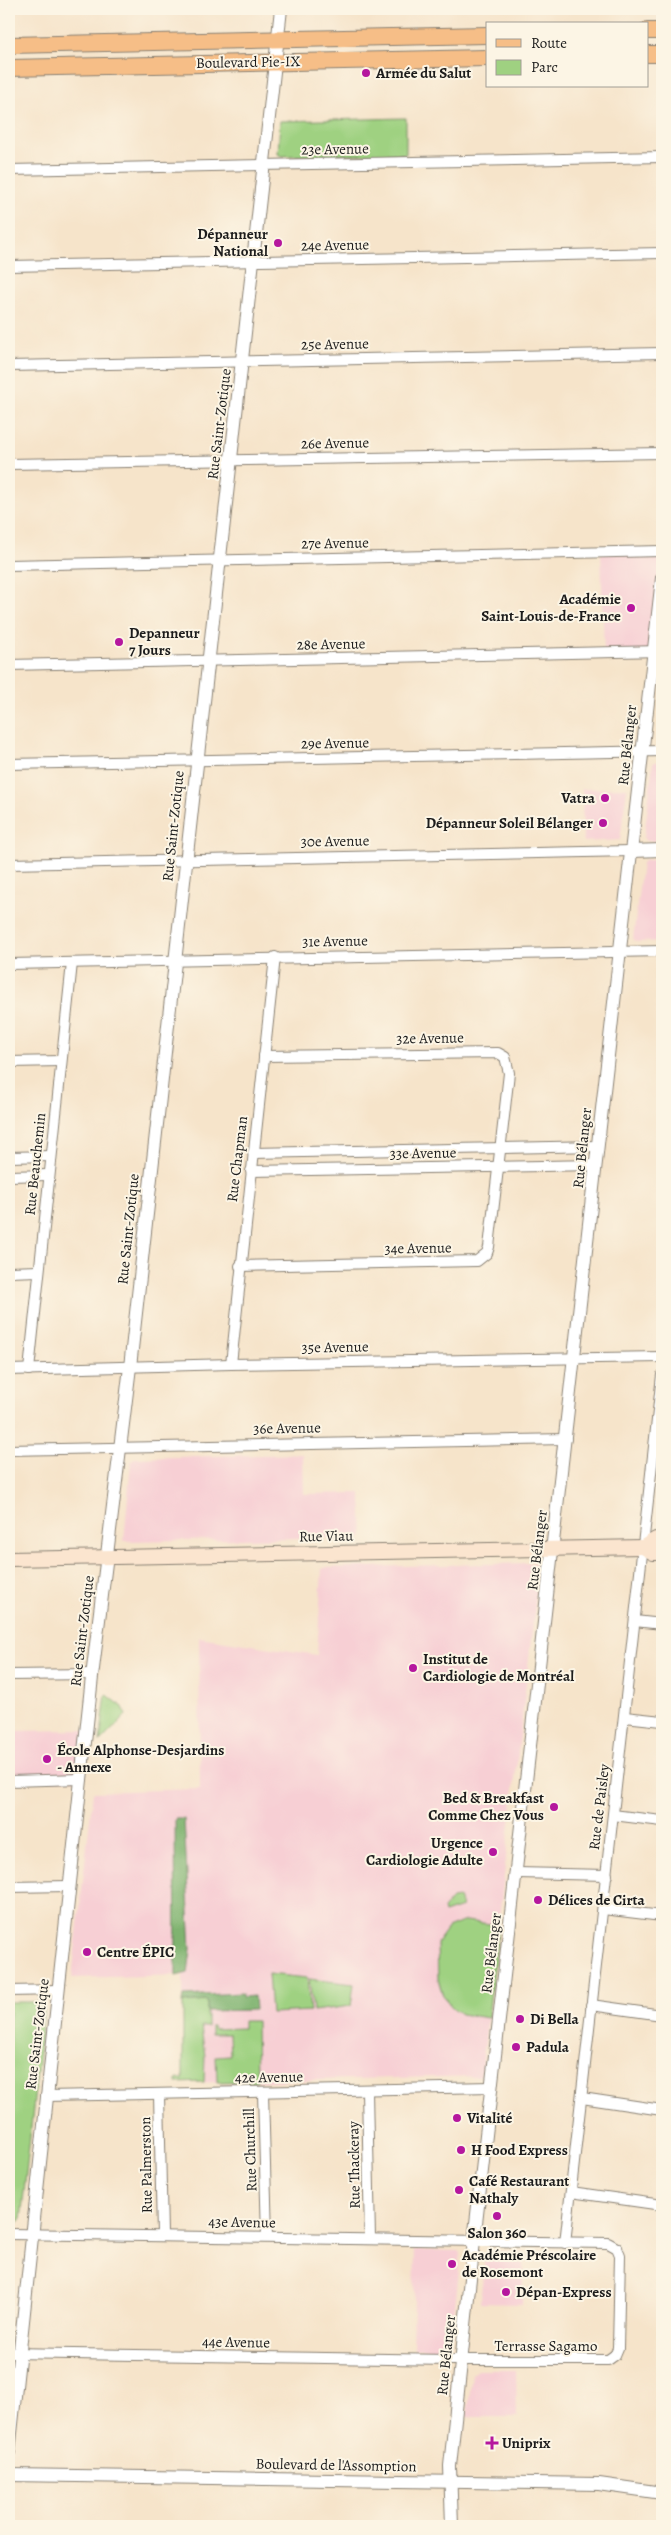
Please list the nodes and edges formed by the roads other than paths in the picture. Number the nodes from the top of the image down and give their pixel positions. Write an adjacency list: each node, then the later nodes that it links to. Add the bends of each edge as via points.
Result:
1 (281, 9): 5 (street, Rue Saint-Zotique)
2 (648, 31): 3 (main road)
3 (662, 31)
4 (486, 35): 5 (main road, Boulevard Pie-IX)
5 (278, 39): 6 (main road, Boulevard Pie-IX); 10 (street, Rue Saint-Zotique)
6 (9, 45)
7 (648, 54): 8 (main road)
8 (662, 54)
9 (486, 58): 10 (main road, Boulevard Pie-IX)
10 (275, 62): 11 (main road, Boulevard Pie-IX); 13 (street, Rue Saint-Zotique)
11 (9, 68)
12 (662, 157): 13 (street, 23e Avenue)
13 (264, 165): 14 (street, 23e Avenue); 16 (street, Rue Saint-Zotique)
14 (9, 170)
15 (662, 253): 16 (street, 24e Avenue)
16 (253, 262): 17 (street, 24e Avenue); 19 (street, Rue Saint-Zotique)
17 (9, 266)
18 (662, 353): 19 (street, 25e Avenue)
19 (242, 361): 20 (street, 25e Avenue); 22 (street, Rue Saint-Zotique)
20 (9, 366)
21 (662, 453): 22 (street, 26e Avenue)
22 (231, 460): 23 (street, 26e Avenue); 25 (street, Rue Saint-Zotique)
23 (9, 464)
24 (662, 552): 25 (street, 27e Avenue)
25 (220, 561): 26 (street, 27e Avenue); 29 (street, Rue Saint-Zotique)
26 (9, 565)
27 (662, 578): 28 (street, Rue Bélanger)
28 (658, 651): 29 (street, 28e Avenue); 32 (street, Rue Bélanger)
29 (208, 661): 30 (street, 28e Avenue); 33 (street, Rue Saint-Zotique)
30 (9, 665)
31 (662, 751): 32 (street, 29e Avenue)
32 (642, 752): 33 (street, 29e Avenue); 36 (street, Rue Bélanger)
33 (196, 761): 34 (street, 29e Avenue); 37 (street, Rue Saint-Zotique)
34 (9, 764)
35 (662, 850): 36 (street, 30e Avenue)
36 (631, 851): 37 (street, 30e Avenue); 40 (street, Rue Bélanger)
37 (186, 860): 38 (street, 30e Avenue); 42 (street, Rue Saint-Zotique)
38 (9, 864)
39 (662, 951): 40 (street, 31e Avenue)
40 (620, 953): 41 (street, 31e Avenue); 48 (street, Rue Bélanger)
41 (275, 957): 42 (street, 31e Avenue); 45 (street, Rue Chapman)
42 (174, 960): 43 (street, 31e Avenue); 64 (street, Rue Saint-Zotique)
43 (72, 963): 44 (street, 31e Avenue); 46 (street, Rue Beauchemin)
44 (9, 964)
45 (264, 1056): 49 (street, 32e Avenue, via 498,1053 505,1057 509,1073); 50 (street, Rue Chapman)
46 (61, 1061): 47 (street); 51 (street, Rue Beauchemin)
47 (9, 1062)
48 (598, 1146): 49 (street, 33e Avenue); 53 (street, Rue Bélanger)
49 (501, 1147): 50 (street, 33e Avenue); 54 (street, 34e Avenue)
50 (253, 1153): 55 (street, Rue Chapman)
51 (51, 1156): 52 (street); 57 (street, Rue Beauchemin)
52 (9, 1157)
53 (596, 1165): 54 (street, 33e Avenue); 61 (street, Rue Bélanger)
54 (499, 1166): 55 (street, 33e Avenue); 58 (street, 34e Avenue, via 489,1247 477,1261)
55 (250, 1171): 58 (street, Rue Chapman)
56 (9, 1176): 57 (street)
57 (48, 1176): 59 (street, Rue Beauchemin)
58 (240, 1266): 63 (street, Rue Chapman)
59 (39, 1271): 60 (street); 66 (street, Rue Beauchemin)
60 (9, 1272)
61 (575, 1357): 62 (street, 35e Avenue); 63 (street, 35e Avenue); 69 (street, Rue Bélanger)
62 (662, 1357)
63 (231, 1364): 64 (street, 35e Avenue)
64 (130, 1367): 66 (street, 35e Avenue); 70 (street, Rue Saint-Zotique)
65 (9, 1370): 66 (street, 35e Avenue)
66 (29, 1370)
67 (662, 1375): 68 (street, Rue de Paisley)
68 (659, 1431): 73 (street, Rue de Paisley)
69 (566, 1439): 70 (street, 36e Avenue); 74 (street, Rue Bélanger)
70 (119, 1447): 71 (street, 36e Avenue); 76 (street, Rue Saint-Zotique)
71 (9, 1450)
72 (662, 1539): 73 (main road)
73 (643, 1547): 74 (main road, Rue Viau); 75 (main road, via 653,1553); 78 (street, Rue de Paisley)
74 (553, 1550): 76 (main road, Rue Viau); 88 (street, Rue Bélanger)
75 (662, 1553)
76 (108, 1557): 77 (main road, Rue Viau); 80 (street, Rue Saint-Zotique)
77 (9, 1559)
78 (635, 1621): 79 (street); 82 (street, Rue de Paisley)
79 (662, 1624)
80 (93, 1674): 81 (street); 84 (street, Rue Saint-Zotique)
81 (9, 1675)
82 (625, 1717): 83 (street); 86 (street, Rue de Paisley)
83 (662, 1721)
84 (82, 1779): 85 (street); 90 (street, Rue Saint-Zotique)
85 (9, 1781)
86 (613, 1815): 87 (street); 89 (street, Rue de Paisley)
87 (662, 1821)
88 (517, 1873): 89 (street); 98 (street, Rue Bélanger)
89 (607, 1874): 92 (street, Rue de Paisley)
90 (70, 1886): 91 (street); 94 (street, Rue Saint-Zotique)
91 (9, 1887)
92 (603, 1910): 93 (street); 96 (street, Rue de Paisley)
93 (662, 1916)
94 (59, 1990): 95 (street); 102 (street, Rue Saint-Zotique)
95 (9, 1991)
96 (591, 2005): 97 (street); 103 (street, Rue de Paisley)
97 (662, 2016)
98 (492, 2087): 99 (street, 42e Avenue); 112 (street, Rue Bélanger)
99 (367, 2090): 100 (street, 42e Avenue); 111 (street, Rue Thackeray)
100 (263, 2093): 101 (street, 42e Avenue); 110 (street, Rue Churchill)
101 (159, 2094): 102 (street, 42e Avenue); 109 (street, Rue Palmerston)
102 (46, 2096): 108 (street, Rue Saint-Zotique)
103 (582, 2098): 104 (street); 105 (street, Rue de Paisley)
104 (662, 2110)
105 (571, 2192): 106 (street); 113 (street, Rue de Paisley)
106 (662, 2204)
107 (9, 2234): 108 (street, 43e Avenue)
108 (31, 2234): 109 (street, 43e Avenue); 114 (street, Rue Saint-Zotique)
109 (162, 2235): 110 (street, 43e Avenue)
110 (267, 2237): 111 (street, 43e Avenue)
111 (370, 2239): 112 (street, 43e Avenue)
112 (474, 2241): 113 (street, Terrasse Sagamo); 115 (street, Rue Bélanger)
113 (565, 2243): 115 (street, Terrasse Sagamo, via 608,2243 619,2251 618,2348 615,2355 605,2361)
114 (13, 2353): 115 (street, 44e Avenue); 116 (street, Rue Saint-Zotique)
115 (462, 2360): 118 (street, Rue Bélanger, via 450,2466)
116 (9, 2452)
117 (9, 2476): 118 (street, Boulevard de l'Assomption)
118 (452, 2483): 119 (street, Boulevard de l'Assomption, via 608,2485); 120 (street, Rue Bélanger)
119 (662, 2493)
120 (452, 2526)

